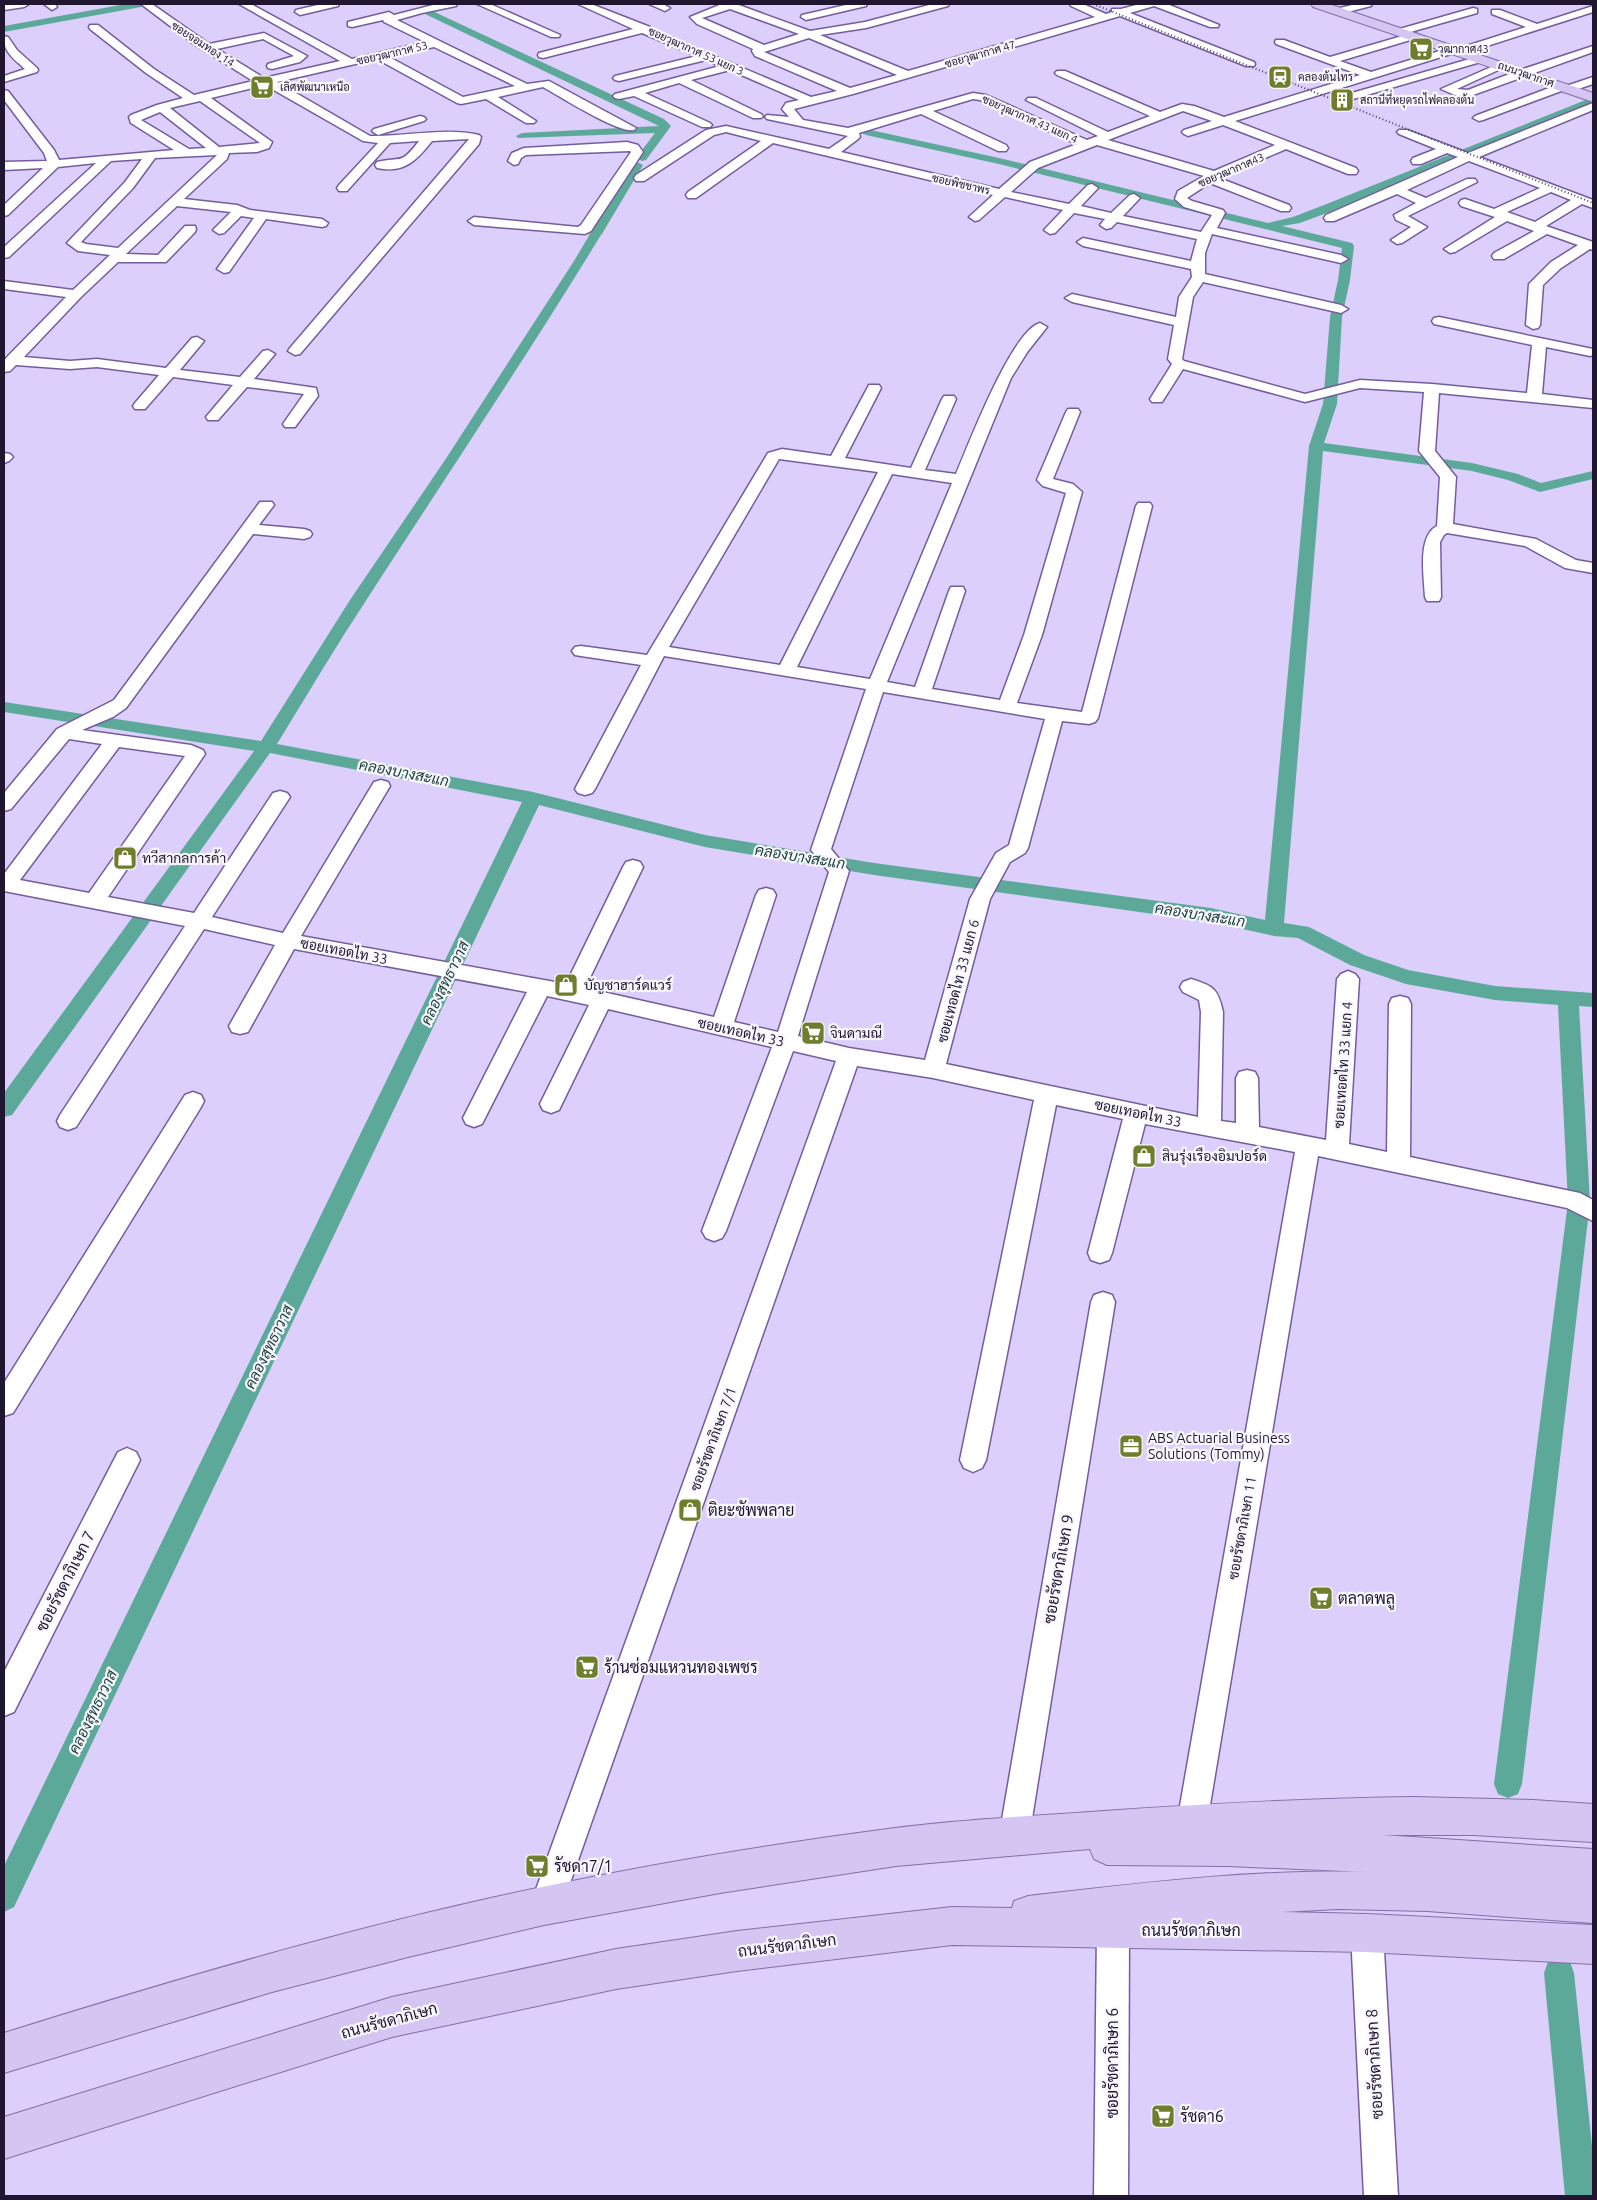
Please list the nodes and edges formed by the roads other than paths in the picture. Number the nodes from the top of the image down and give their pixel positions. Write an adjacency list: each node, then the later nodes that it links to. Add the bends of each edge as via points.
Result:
1 (24, 4): 20 (street)
2 (244, 4): 34 (street)
3 (334, 4): 27 (street)
4 (404, 4): 24 (street)
5 (452, 4): 24 (street)
6 (482, 4): 46 (street)
7 (583, 4): 42 (street, ซอยวุฒากาศ 53 แยก 3)
8 (654, 4): 23 (street)
9 (729, 4): 43 (street); 53 (street, via 694,17)
10 (862, 4): 22 (street)
11 (944, 4): 36 (street)
12 (1075, 4): 33 (street)
13 (1098, 4): 28 (street)
14 (1150, 4): 28 (street, ซอยวุฒากาศ 47)
15 (1158, 4): 39 (street)
16 (1317, 4): 29 (main road, ถนนวุฒากาศ)
17 (1368, 4): 29 (street)
18 (147, 5): 49 (street, ซอยจอมทอง 14)
19 (1568, 6): 26 (street)
20 (4, 7)
21 (371, 7): 31 (street)
22 (848, 7): 32 (street); 36 (street)
23 (665, 8)
24 (420, 10): 31 (street)
25 (1473, 11): 44 (street)
26 (1589, 11): 41 (street)
27 (300, 12)
28 (1120, 12): 33 (street, ซอยวุฒากาศ 47); 47 (street)
29 (1340, 12): 44 (main road, ถนนวุฒากาศ)
30 (1496, 12): 41 (street)
31 (392, 16): 37 (street); 51 (street, ซอยวุฒากาศ 53, via 388,20)
32 (806, 17)
33 (1106, 17): 68 (street, ซอยวุฒากาศ 47)
34 (275, 20): 38 (street); 61 (street)
35 (1227, 21): 39 (street)
36 (878, 22): 43 (street)
37 (352, 24)
38 (256, 25)
39 (1214, 25): 47 (street)
40 (94, 27): 82 (street, via 150,71)
41 (1536, 27): 55 (street)
42 (646, 29): 56 (street); 58 (street, ซอยวุฒากาศ 53 แยก 3)
43 (809, 34): 53 (street); 68 (street)
44 (1406, 34): 55 (main road, ถนนวุฒากาศ); 60 (street)
45 (212, 35): 49 (street)
46 (555, 35)
47 (1177, 35): 62 (street)
48 (4, 39): 71 (street, via 33,70)
49 (194, 40): 52 (street, ซอยจอมทอง 14)
50 (1280, 42): 60 (street)
51 (432, 44): 57 (street, ซอยวุฒากาศ 53); 75 (street)
52 (207, 48): 65 (street, ซอยจอมทอง 14); 65 (street, via 264,36 302,56)
53 (763, 49): 78 (street, via 757,52)
54 (1593, 49): 67 (street)
55 (1456, 51): 59 (main road, ถนนวุฒากาศ); 69 (street)
56 (543, 55)
57 (379, 56): 61 (street, ซอยวุฒากาศ 53); 80 (street, via 461,101)
58 (707, 57): 64 (street, ซอยวุฒากาศ 53 แยก 3); 70 (street)
59 (1480, 59): 63 (main road, ถนนวุฒากาศ); 83 (street)
60 (1330, 60): 69 (street)
61 (350, 62): 74 (street, ซอยวุฒากาศ 53)
62 (1250, 64)
63 (1502, 66): 67 (main road, ถนนวุฒากาศ); 67 (street, via 1448,89 1469,93)
64 (729, 67): 72 (street); 85 (street, ซอยวุฒากาศ 53 แยก 3)
65 (248, 72): 74 (street, ซอยจอมทอง 14)
66 (1061, 73): 91 (street)
67 (1521, 73): 76 (main road, ถนนวุฒากาศ)
68 (907, 75): 78 (street, ซอยวุฒากาศ 47)
69 (1370, 75): 96 (street)
70 (619, 78)
71 (4, 79)
72 (681, 80): 77 (street); 92 (street)
73 (1593, 80): 76 (street)
74 (265, 81): 82 (street, ซอยวุฒากาศ 53); 99 (street, ซอยจอมทอง 14)
75 (523, 86): 80 (street); 102 (street, via 545,82 597,113)
76 (1565, 88): 84 (main road, ถนนวุฒากาศ); 94 (street)
77 (635, 92): 81 (street); 101 (street)
78 (848, 92): 85 (street, ซอยวุฒากาศ 47)
79 (4, 93): 122 (street, via 50,153)
80 (488, 95): 97 (street)
81 (619, 96)
82 (197, 98): 88 (street, ซอยวุฒากาศ 53); 112 (street, via 266,142 257,148)
83 (1350, 98)
84 (1593, 98)
85 (809, 100): 98 (street, ซอยวุฒากาศ 47, via 788,107)
86 (1032, 100): 109 (street)
87 (1593, 106): 113 (street)
88 (161, 107): 112 (street); 114 (street, ซอยวุฒากาศ 53, via 139,114 135,121)
89 (921, 110): 103 (street); 109 (street, ซอยวุฒากาศ 43 แยก 4, via 973,96 982,97); 111 (street)
90 (398, 114): 100 (street)
91 (1158, 115): 96 (street, ซอยวุฒากาศ43, via 1182,107); 109 (street, ซอยวุฒากาศ43)
92 (757, 116)
93 (772, 117): 98 (street)
94 (1479, 118)
95 (420, 119): 100 (street)
96 (1221, 120): 104 (street); 110 (street, ซอยวุฒากาศ43)
97 (530, 121)
98 (799, 122): 103 (street)
99 (339, 123): 100 (street); 107 (street, ซอยจอมทอง 14, via 367,139)
100 (364, 125): 106 (street, via 385,136)
101 (706, 125)
102 (630, 128)
103 (848, 132): 115 (street, via 854,137)
104 (1188, 132)
105 (1403, 132): 113 (street)
106 (429, 133): 107 (street, ซอยจอมทอง 14); 123 (street, via 410,161 401,165); 181 (street, via 462,130 475,137 476,141)
107 (387, 140): 129 (street)
108 (770, 140): 115 (street, ซอยพิชชาพร); 121 (street, ซอยพิชชาพร, via 718,129); 134 (street)
109 (1096, 140): 126 (street); 133 (street, ซอยวุฒากาศ43, via 1034,166)
110 (1286, 146): 125 (street, ซอยวุฒากาศ43); 126 (street, ซอยวุฒากาศ43)
111 (1002, 148)
112 (220, 151): 114 (street); 137 (street, via 223,156)
113 (1458, 153): 120 (street); 131 (street); 132 (street)
114 (189, 154): 116 (street)
115 (831, 154): 133 (street, ซอยพิชชาพร)
116 (151, 156): 117 (street); 164 (street, via 129,185 74,243)
117 (108, 158): 122 (street); 163 (street)
118 (514, 161): 119 (street, via 524,152 626,146 637,152)
119 (631, 161): 121 (street); 151 (street, via 586,228 580,231)
120 (1417, 161)
121 (661, 163): 127 (street)
122 (54, 164): 124 (street); 144 (street)
123 (380, 165)
124 (4, 166)
125 (1352, 171)
126 (1211, 176): 142 (street); 158 (street, ซอยวุฒากาศ43, via 1186,190 1181,199 1218,215)
127 (640, 178)
128 (1471, 182): 138 (street)
129 (343, 188)
130 (1092, 188): 141 (street)
131 (1550, 188): 136 (street); 146 (street)
132 (1397, 190): 138 (street); 150 (street)
133 (1001, 194): 141 (street, ซอยพิชชาพร); 148 (street, ซอยวุฒากาศ43)
134 (692, 195)
135 (1134, 198): 149 (street)
136 (1581, 200): 140 (street); 154 (street)
137 (174, 202): 143 (street); 164 (street)
138 (1426, 202): 159 (street, via 1400,215 1421,227)
139 (1466, 202): 146 (street)
140 (1593, 204)
141 (1072, 208): 149 (street, ซอยพิชชาพร); 157 (street)
142 (1284, 208)
143 (240, 210): 147 (street); 156 (street)
144 (4, 212)
145 (1167, 213): 153 (street)
146 (1501, 214): 154 (street); 162 (street)
147 (263, 215): 152 (street); 167 (street)
148 (975, 217)
149 (1114, 218): 153 (street, ซอยพิชชาพร); 168 (street, via 1088,241)
150 (1330, 218)
151 (474, 220)
152 (322, 223)
153 (1155, 226): 158 (street, ซอยพิชชาพร); 161 (street)
154 (1540, 228): 160 (street); 165 (street)
155 (190, 229): 164 (street, via 160,259)
156 (219, 230)
157 (1050, 230)
158 (1207, 233): 166 (street, ซอยพิชชาพร); 168 (street, ซอยวุฒากาศ43, via 1196,262)
159 (1397, 240)
160 (1591, 245): 175 (street, via 1556,265 1536,284)
161 (1135, 248)
162 (1450, 249)
163 (4, 254)
164 (118, 255): 170 (street)
165 (1500, 256)
166 (1341, 259)
167 (224, 269)
168 (1198, 272): 172 (street); 173 (street, ซอยวุฒากาศ43, via 1186,297)
169 (4, 285): 170 (street)
170 (76, 294): 180 (street)
171 (1072, 298): 173 (street)
172 (1341, 309)
173 (1181, 322): 185 (street, ซอยวุฒากาศ43, via 1175,359)
174 (1439, 322): 178 (street)
175 (1533, 325)
176 (1040, 327): 201 (street, via 1004,378)
177 (197, 341): 186 (street)
178 (1539, 342): 182 (street); 190 (street)
179 (11, 345): 180 (street)
180 (26, 346): 184 (street)
181 (295, 351)
182 (1590, 352)
183 (268, 354): 187 (street)
184 (8, 364): 186 (street, via 97,363)
185 (1182, 366): 189 (street, via 1305,398 1360,384); 192 (street)
186 (172, 372): 187 (street); 194 (street)
187 (243, 382): 196 (street); 197 (street, via 311,391 311,396)
188 (874, 388): 198 (street)
189 (1432, 388): 190 (street); 204 (street, via 1427,446 1434,461 1448,477)
190 (1534, 398): 193 (street)
191 (949, 399): 200 (street)
192 (1157, 399)
193 (1593, 404)
194 (140, 406)
195 (1073, 412): 215 (street, via 1045,480 1049,484 1071,488 1074,492 1033,635)
196 (213, 417)
197 (290, 424)
198 (836, 462): 199 (street); 211 (street, via 782,454 773,456)
199 (887, 469): 200 (street); 212 (street)
200 (916, 473): 201 (street)
201 (963, 480): 213 (street)
202 (266, 505): 205 (street)
203 (1144, 506): 216 (street, via 1090,716)
204 (1445, 528): 207 (street, via 1530,542 1566,562); 209 (street, via 1437,532 1432,542)
205 (250, 529): 206 (street); 217 (street, via 120,704 108,714)
206 (304, 534)
207 (1593, 568)
208 (957, 591): 214 (street)
209 (1433, 597)
210 (581, 651): 211 (street)
211 (655, 656): 212 (street); 220 (street)
212 (786, 671): 213 (street)
213 (876, 686): 214 (street); 237 (street, via 821,850 839,871)
214 (922, 693): 215 (street)
215 (1007, 707): 216 (street)
216 (1055, 715): 239 (street, ซอยเทอดไท 33 แยก 6, via 1018,848 1003,858 986,888)
217 (68, 730): 218 (street); 222 (street)
218 (115, 739): 224 (street); 226 (street, via 196,754)
219 (382, 786): 228 (street)
220 (585, 789)
221 (280, 797): 227 (street)
222 (4, 804)
223 (634, 868): 232 (street)
224 (5, 884): 226 (street, ซอยเทอดไท 33)
225 (766, 895): 236 (street)
226 (95, 900): 227 (street, ซอยเทอดไท 33)
227 (198, 921): 228 (street, ซอยเทอดไท 33); 246 (street)
228 (288, 941): 231 (street, ซอยเทอดไท 33); 235 (street)
229 (1348, 979): 250 (street, ซอยเทอดไท 33 แยก 4)
230 (1190, 987): 247 (street, via 1209,996 1212,1012)
231 (540, 988): 232 (street, ซอยเทอดไท 33); 245 (street)
232 (572, 993): 233 (street, ซอยเทอดไท 33)
233 (602, 1000): 236 (street, ซอยเทอดไท 33); 243 (street)
234 (1400, 1004): 251 (street)
235 (240, 1026)
236 (721, 1028): 237 (street, ซอยเทอดไท 33)
237 (785, 1043): 238 (street, ซอยเทอดไท 33); 253 (street)
238 (849, 1056): 239 (street, ซอยเทอดไท 33); 266 (street, ซอยรัชดาภิเษก 7/1)
239 (933, 1070): 241 (street, ซอยเทอดไท 33)
240 (1247, 1078): 248 (street)
241 (1047, 1094): 244 (street, ซอยเทอดไท 33); 258 (street)
242 (193, 1102): 256 (street)
243 (550, 1104)
244 (1136, 1113): 247 (street, ซอยเทอดไท 33); 254 (street)
245 (474, 1118)
246 (68, 1121)
247 (1209, 1128): 248 (street, ซอยเทอดไท 33)
248 (1248, 1135): 249 (street, ซอยเทอดไท 33)
249 (1308, 1145): 250 (street, ซอยเทอดไท 33); 260 (street, ซอยรัชดาภิเษก 11)
250 (1337, 1152): 251 (street, ซอยเทอดไท 33)
251 (1398, 1164): 252 (street, ซอยเทอดไท 33)
252 (1584, 1207)
253 (714, 1231)
254 (1100, 1253)
255 (1103, 1302): 262 (street, ซอยรัชดาภิเษก 9)
256 (4, 1404)
257 (126, 1460): 259 (street, ซอยรัชดาภิเษก 7)
258 (973, 1460)
259 (4, 1702)
260 (1192, 1823): 261 (main road, via 1402,1814); 262 (main road)
261 (1593, 1823)
262 (1014, 1836): 263 (main road)
263 (900, 1847): 264 (main road, via 1295,1849 1424,1854); 266 (main road, via 737,1871)
264 (1593, 1868)
265 (1593, 1904): 267 (main road, via 1427,1892 1338,1890 1172,1899)
266 (546, 1906): 271 (main road, via 411,1937 229,1985)
267 (952, 1926): 268 (main road, ถนนรัชดาภิเษก); 272 (main road, ถนนรัชดาภิเษก, via 616,1969 392,2017)
268 (1113, 1930): 269 (main road, ถนนรัชดาภิเษก); 273 (street, ซอยรัชดาภิเษก 6)
269 (1367, 1933): 270 (main road, ถนนรัชดาภิเษก); 274 (street, ซอยรัชดาภิเษก 8)
270 (1593, 1945)
271 (4, 2053)
272 (4, 2138)
273 (1111, 2196)
274 (1381, 2196)

